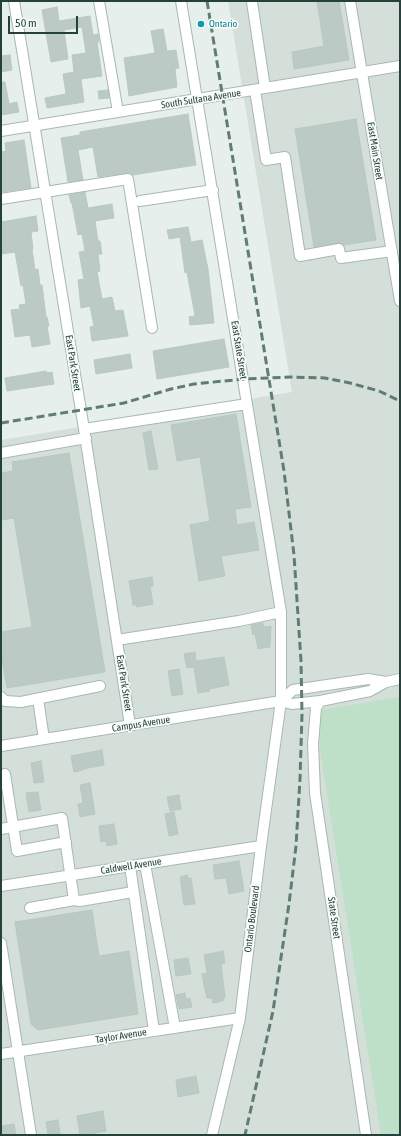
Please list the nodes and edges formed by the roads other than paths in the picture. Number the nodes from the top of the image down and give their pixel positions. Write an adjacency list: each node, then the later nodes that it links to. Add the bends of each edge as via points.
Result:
1 (14, 1): 11 (street, East Park Street)
2 (99, 1): 10 (street)
3 (181, 1): 9 (street, East State Street)
4 (350, 1): 7 (street, East Main Street)
5 (252, 2): 8 (street)
6 (400, 66): 7 (street, South Sultana Avenue)
7 (362, 73): 8 (street, South Sultana Avenue); 17 (street, East Main Street)
8 (260, 89): 9 (street, South Sultana Avenue); 17 (street, via 266,160 285,157 300,256 339,248 341,258)
9 (198, 100): 10 (street, South Sultana Avenue); 13 (street, East State Street)
10 (118, 112): 11 (street, South Sultana Avenue)
11 (35, 125): 12 (street, South Sultana Avenue); 14 (street, East Park Street)
12 (1, 131)
13 (213, 190): 16 (street); 20 (street, East State Street)
14 (45, 192): 15 (street); 19 (street, via 128,179); 21 (street, East Park Street)
15 (1, 199)
16 (140, 201)
17 (392, 251): 18 (street, East Main Street)
18 (400, 301)
19 (152, 328)
20 (247, 404): 21 (street); 23 (street, East State Street)
21 (85, 434): 22 (street); 24 (street, East Park Street)
22 (1, 453)
23 (281, 612): 24 (street); 30 (street, East State Street)
24 (117, 640): 32 (street, East Park Street)
25 (400, 680): 26 (street, Campus Avenue)
26 (386, 682): 30 (street, Campus Avenue, via 368,679 293,690); 31 (street, Campus Avenue, via 370,692)
27 (100, 686): 29 (street)
28 (1, 697): 29 (street, via 4,701 16,702)
29 (38, 699): 33 (street)
30 (281, 701): 31 (street, Campus Avenue, via 292,704); 32 (street, Campus Avenue); 39 (street, Ontario Boulevard)
31 (320, 701): 55 (street, State Street, via 316,708 313,744 315,793)
32 (130, 725): 33 (street, Campus Avenue)
33 (44, 739): 34 (street, Campus Avenue)
34 (1, 746)
35 (5, 774): 36 (street)
36 (13, 827): 37 (street); 38 (street, via 62,818); 38 (street, via 17,851)
37 (1, 829)
38 (66, 842): 42 (street)
39 (261, 846): 40 (street, Caldwell Avenue); 48 (street, Ontario Boulevard)
40 (145, 864): 41 (street, Caldwell Avenue); 49 (street)
41 (130, 866): 42 (street, Caldwell Avenue); 44 (street)
42 (70, 875): 43 (street, Caldwell Avenue); 45 (street)
43 (1, 886)
44 (134, 892): 45 (street); 50 (street)
45 (74, 900): 46 (street)
46 (30, 908)
47 (1, 944): 51 (street)
48 (240, 1018): 49 (street, Taylor Avenue); 54 (street, Ontario Boulevard)
49 (175, 1028): 50 (street, Taylor Avenue)
50 (154, 1031): 51 (street, Taylor Avenue)
51 (19, 1051): 52 (street, Taylor Avenue); 53 (street)
52 (1, 1054)
53 (31, 1135)
54 (212, 1135)
55 (366, 1135)

